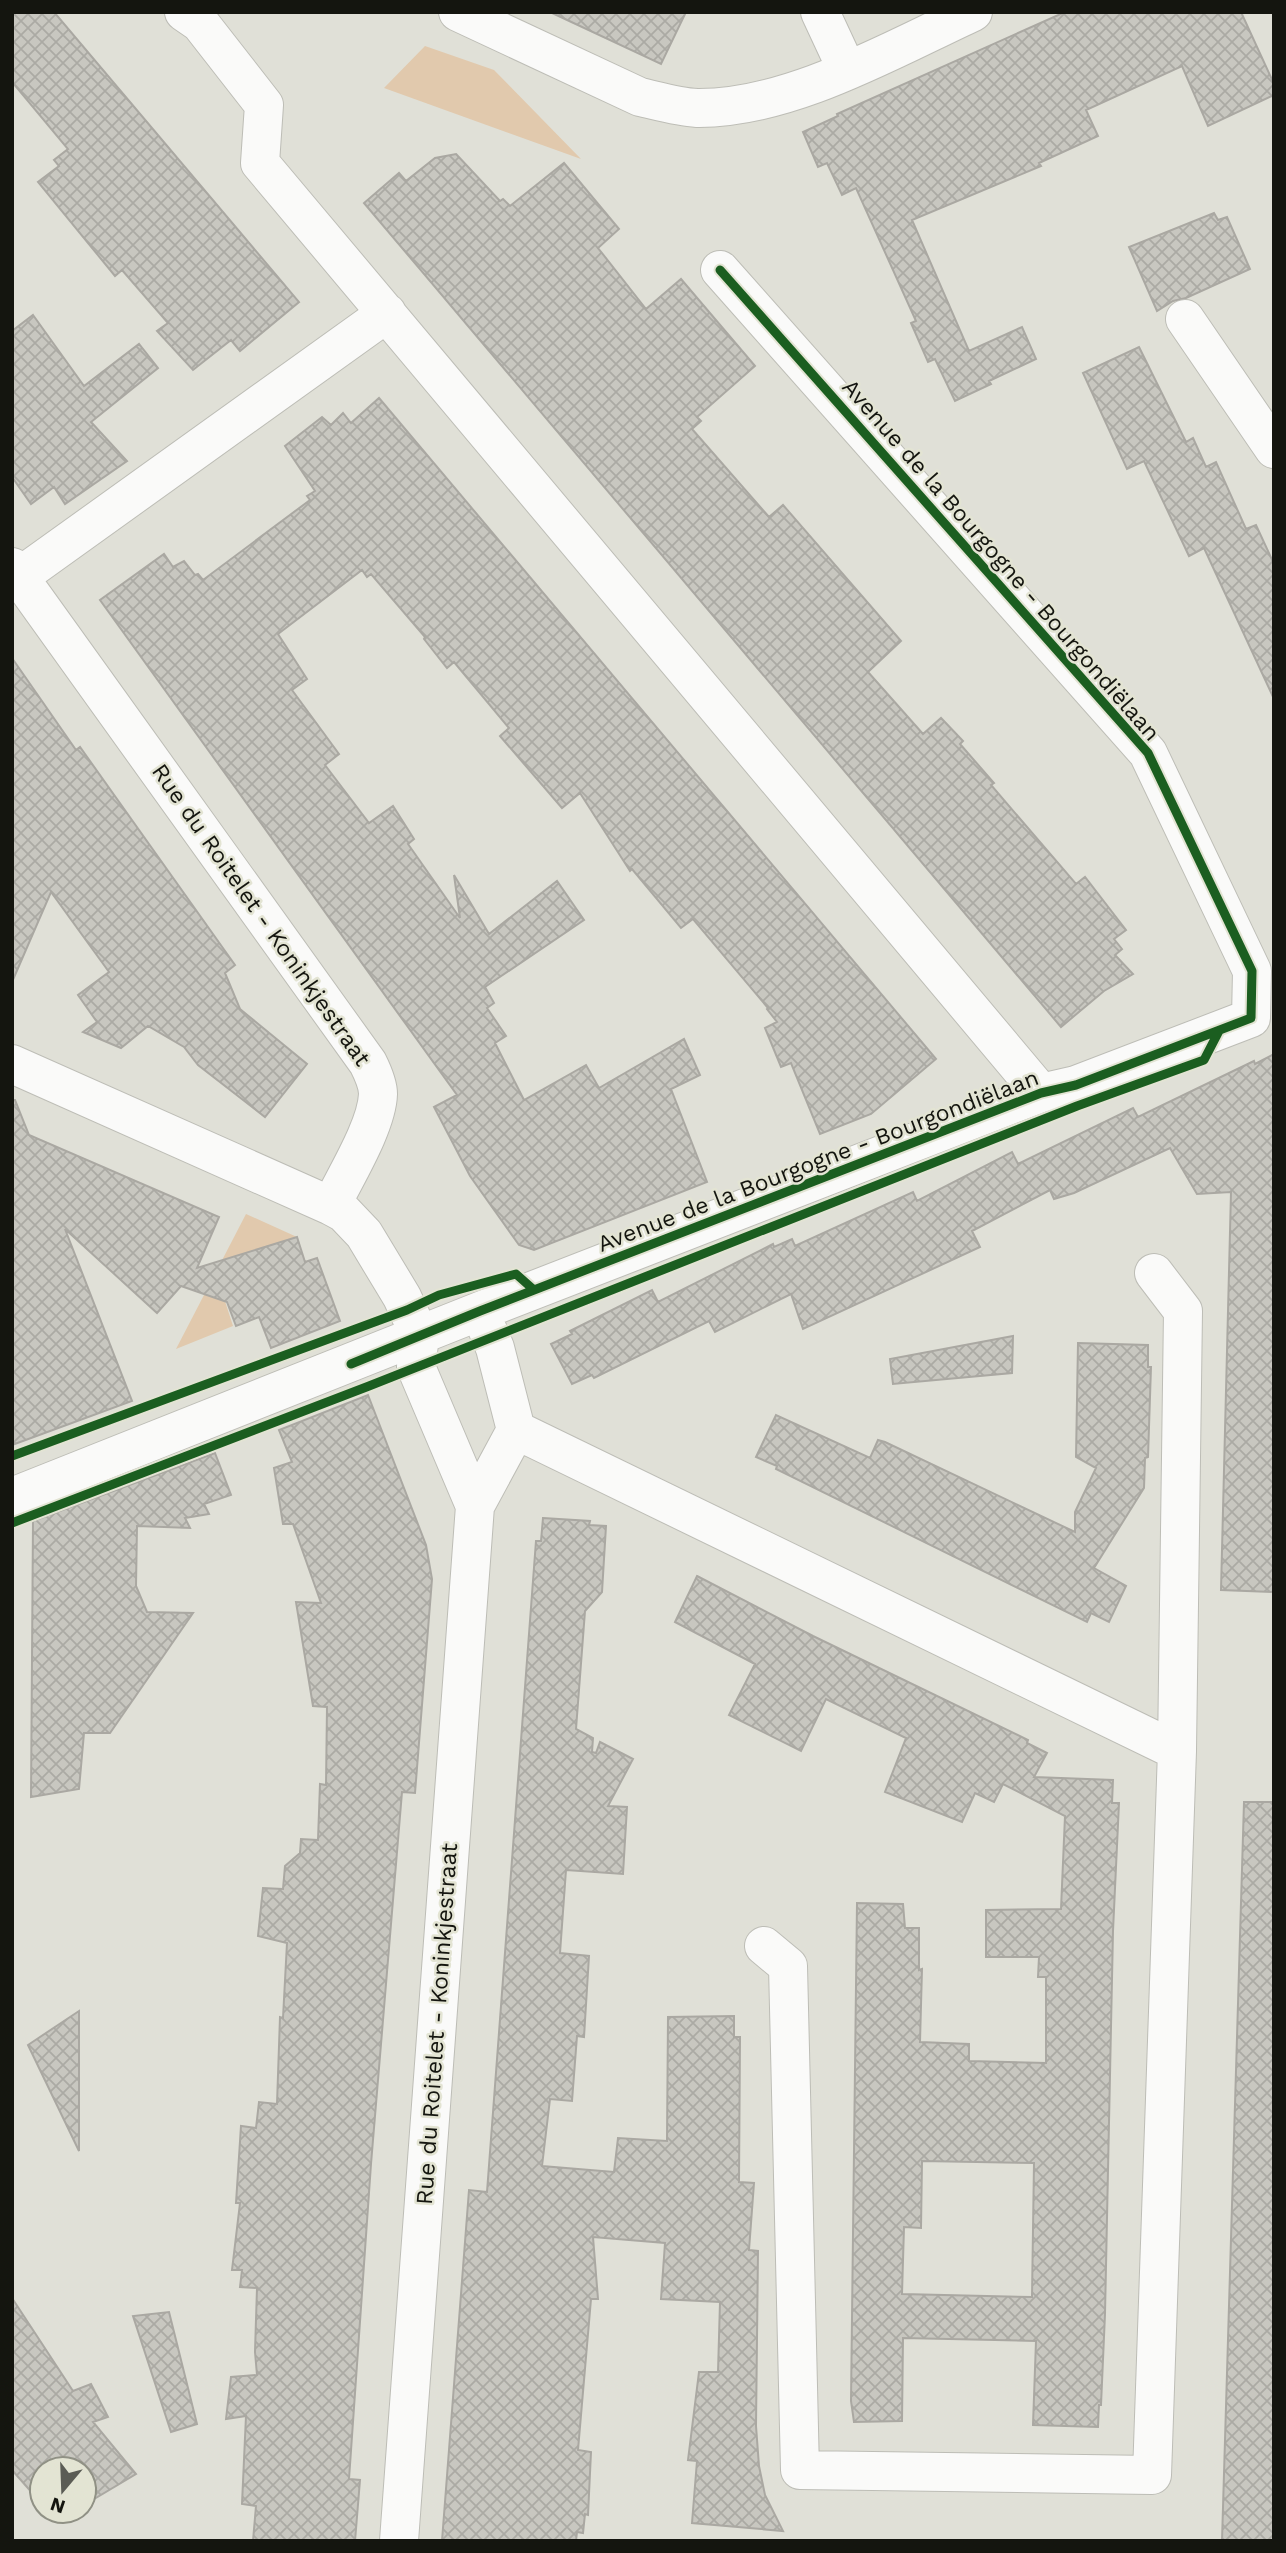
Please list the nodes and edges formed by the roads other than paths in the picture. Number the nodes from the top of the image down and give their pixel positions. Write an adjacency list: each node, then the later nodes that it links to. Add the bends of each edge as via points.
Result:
1 (184, 12): 7 (street, via 200,23 264,105 260,163)
2 (458, 12): 5 (street, via 629,92 668,104 697,108 755,102)
3 (820, 12): 5 (street)
4 (973, 12): 5 (street)
5 (846, 70)
6 (720, 270): 12 (street, Avenue de la Bourgogne - Bourgondiëlaan, via 1148,753 1252,971 1251,1018 1076,1085)
7 (387, 313): 10 (street); 12 (street)
8 (1185, 319): 9 (street)
9 (1274, 449)
10 (15, 576): 13 (street, Rue du Roitelet - Koninkjestraat, via 369,1063 378,1093 376,1109)
11 (12, 1063): 13 (street)
12 (1041, 1093): 15 (street, Avenue de la Bourgogne - Bourgondiëlaan)
13 (331, 1206): 16 (street, Rue du Roitelet - Koninkjestraat, via 364,1234)
14 (1154, 1273): 20 (street, via 1183,1311)
15 (480, 1311): 16 (street, Avenue de la Bourgogne - Bourgondiëlaan); 17 (street, via 495,1348)
16 (420, 1336): 18 (street, Avenue de la Bourgogne - Bourgondiëlaan); 19 (street, Rue du Roitelet - Koninkjestraat, via 416,1367)
17 (516, 1430): 19 (street, Rue du Roitelet - Koninkjestraat); 20 (street)
18 (12, 1497)
19 (475, 1506): 22 (street, Rue du Roitelet - Koninkjestraat)
20 (1177, 1751): 21 (street, via 1152,2475 800,2470 788,1966)
21 (764, 1946)
22 (399, 2541)

